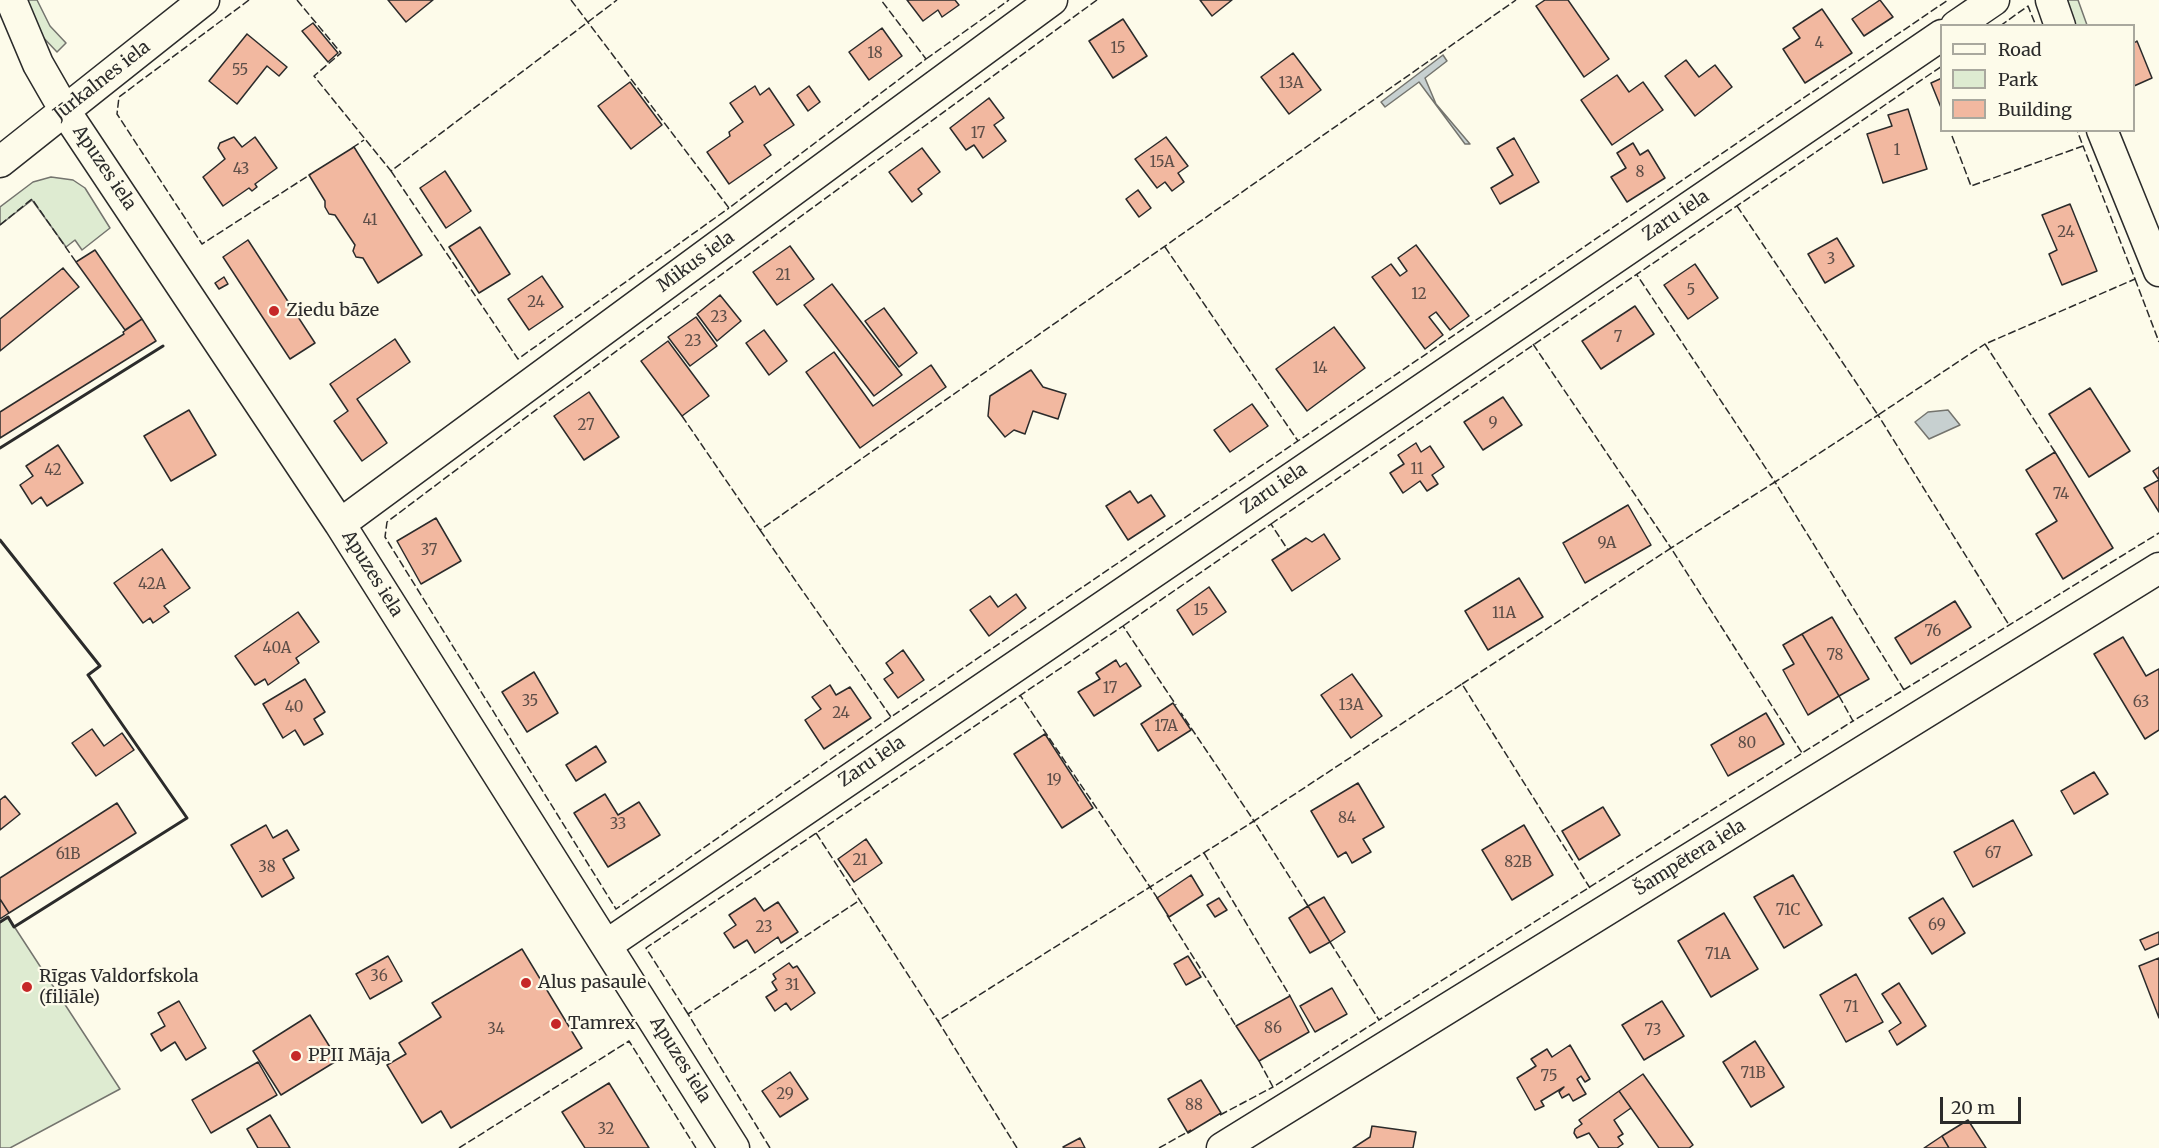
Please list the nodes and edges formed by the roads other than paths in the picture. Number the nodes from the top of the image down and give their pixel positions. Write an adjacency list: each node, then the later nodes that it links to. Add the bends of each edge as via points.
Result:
1 (11, 0): 9 (street, Apuzes iela, via 38,64)
2 (204, 0): 9 (street, Jūrkalnes iela)
3 (1052, 0): 13 (street, Mikus iela)
4 (1994, 0): 6 (street)
5 (2051, 0): 7 (street)
6 (1959, 24)
7 (2059, 24)
8 (1940, 36): 15 (street, Zaru iela)
9 (65, 111): 11 (street, Jūrkalnes iela); 13 (street, Apuzes iela)
10 (2103, 132): 12 (street)
11 (0, 162)
12 (2159, 271)
13 (340, 524): 15 (street, Apuzes iela)
14 (2159, 568): 17 (street, Šampētera iela)
15 (608, 944): 16 (street, Apuzes iela)
16 (734, 1148)
17 (1222, 1148)

